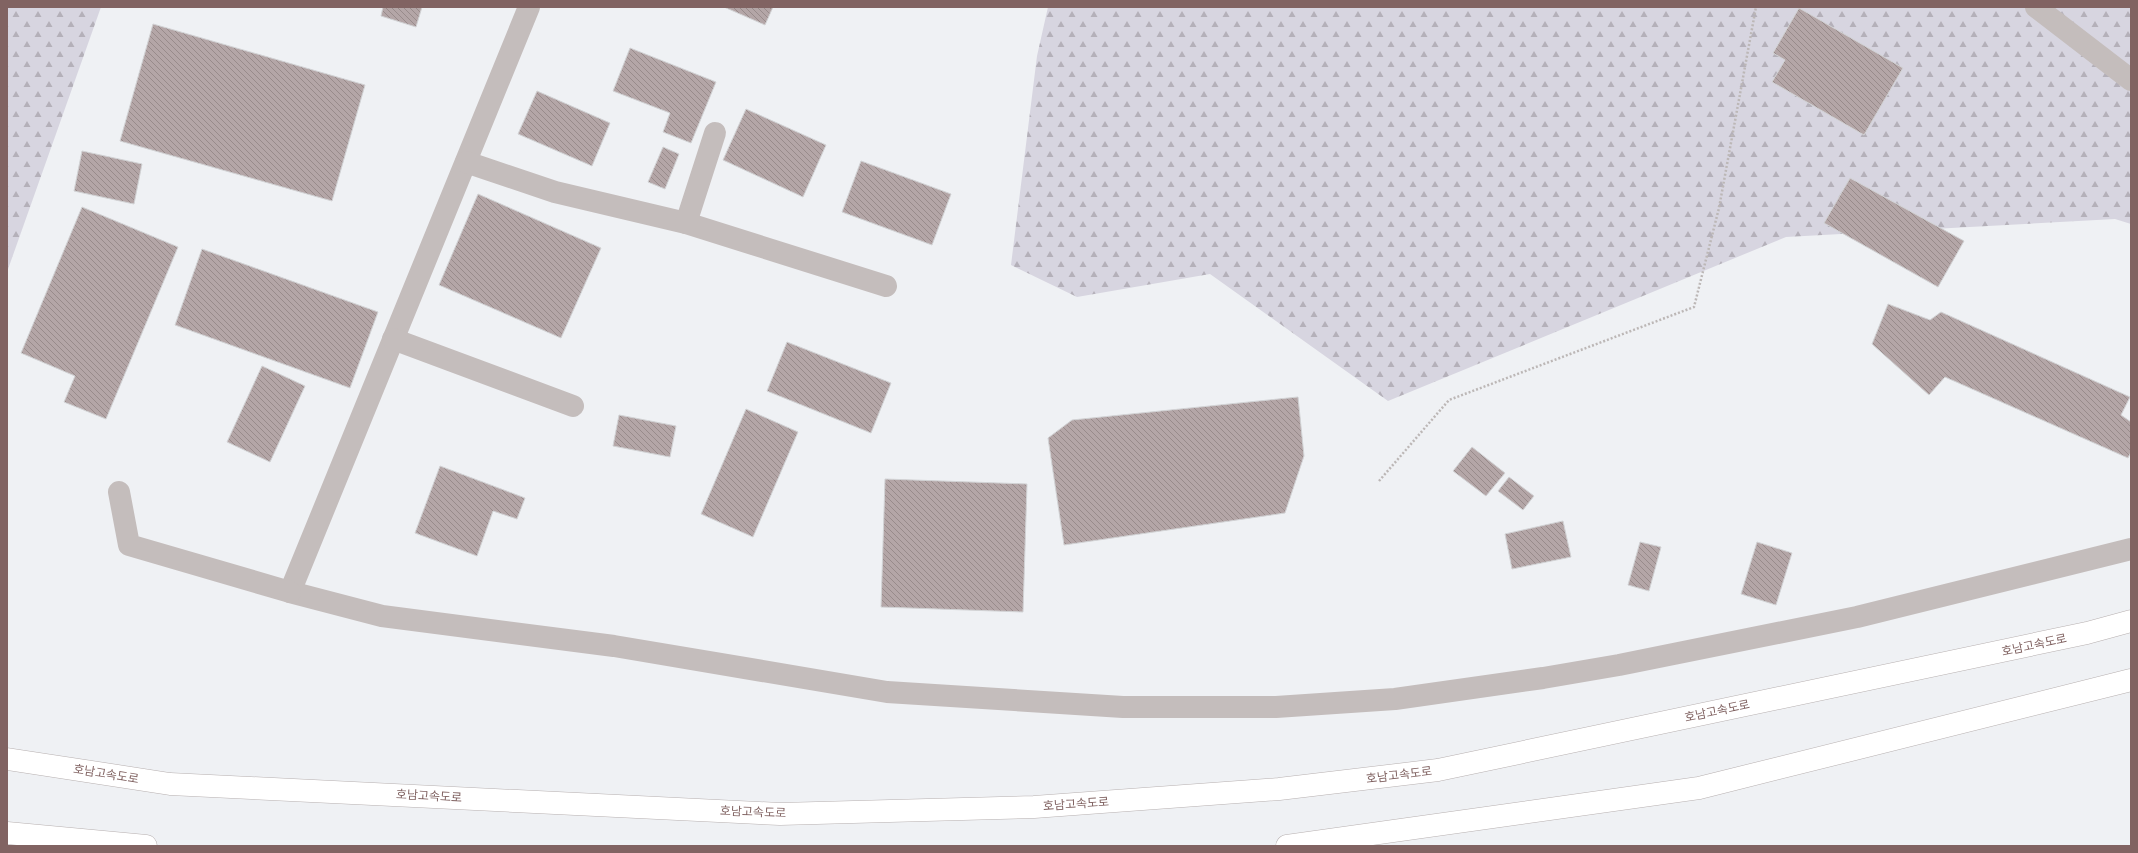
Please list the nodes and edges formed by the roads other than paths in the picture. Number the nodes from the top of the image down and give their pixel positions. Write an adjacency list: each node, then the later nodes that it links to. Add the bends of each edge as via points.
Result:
1 (529, 7): 5 (lane)
2 (2036, 7): 3 (lane)
3 (2131, 80)
4 (715, 133): 6 (lane)
5 (466, 162): 6 (lane, via 555,192); 8 (lane)
6 (686, 223): 7 (lane)
7 (886, 286)
8 (393, 339): 9 (lane); 12 (lane)
9 (573, 406)
10 (119, 492): 12 (lane, via 129,545)
11 (2131, 549): 12 (lane, via 1856,617 1611,666 1395,699 1276,707 1123,708 888,692 614,646 382,616)
12 (290, 592)
13 (2131, 621): 15 (highway, 호남고속도로, via 2079,635 1438,770 1279,789 1034,807 772,814 170,784)
14 (2131, 680): 18 (highway, via 1699,788)
15 (7, 759)
16 (7, 833): 17 (highway)
17 (146, 846)
18 (1287, 846)

